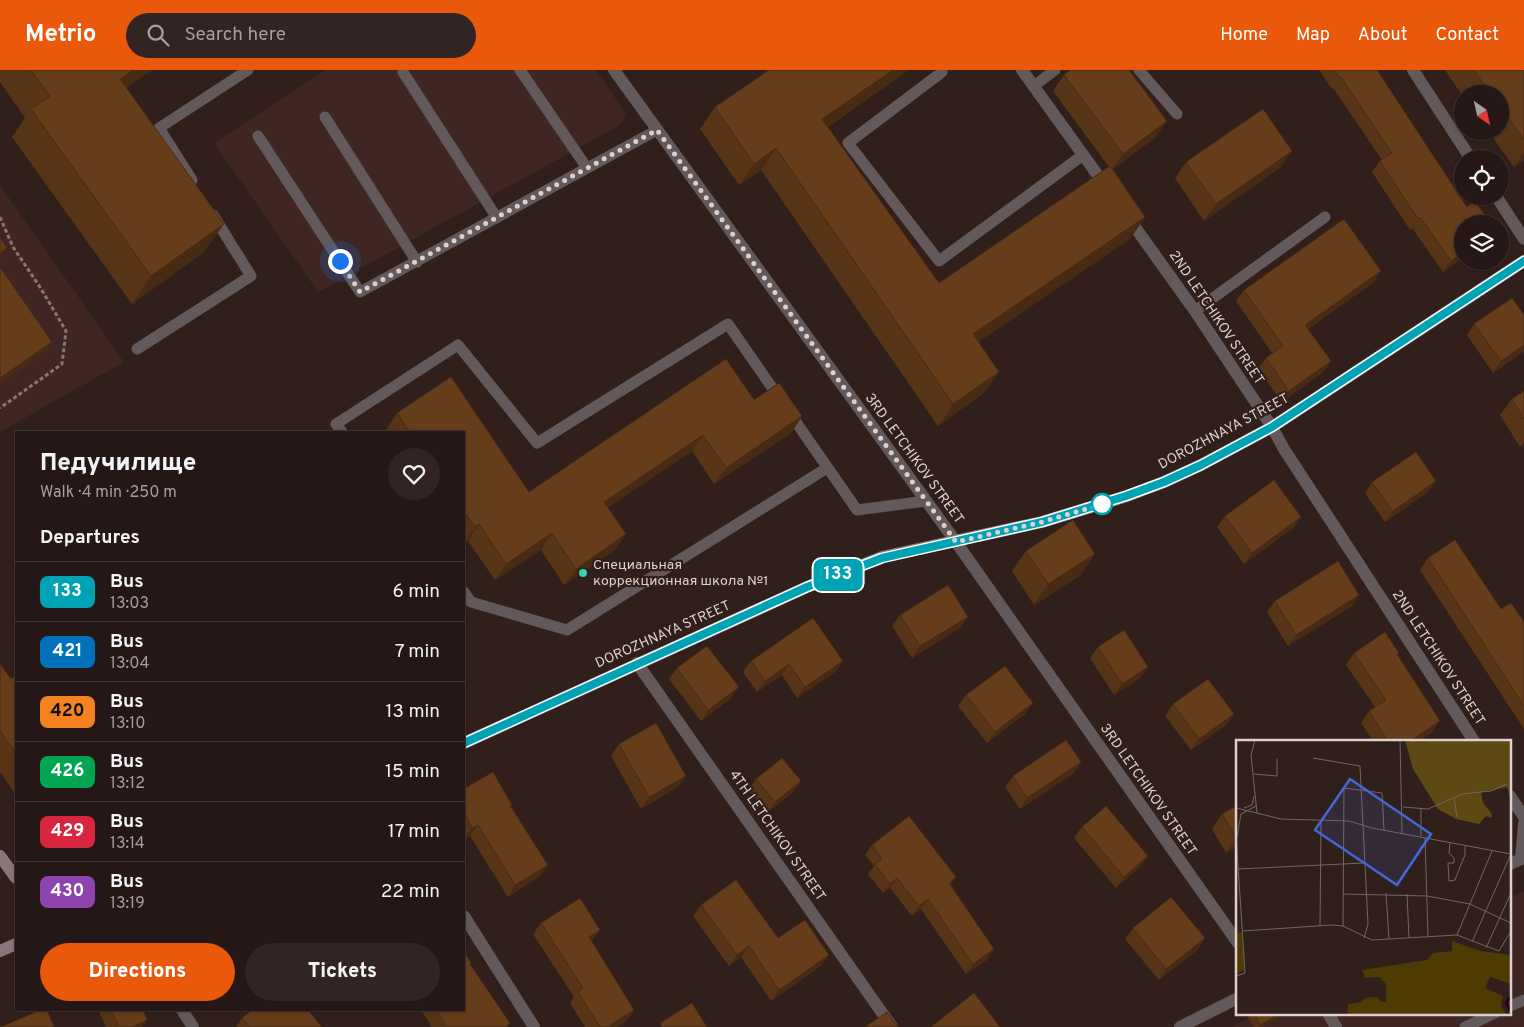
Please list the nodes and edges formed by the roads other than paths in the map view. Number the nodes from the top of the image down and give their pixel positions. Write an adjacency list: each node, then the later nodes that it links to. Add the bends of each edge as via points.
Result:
1 (248, 70): 25 (lane, via 159,128 251,276)
2 (520, 70): 17 (lane)
3 (614, 70): 13 (street, 3RD LETCHIKOV STREET)
4 (941, 70): 16 (lane, via 848,143 939,261)
5 (1022, 70): 10 (street, 2ND LETCHIKOV STREET)
6 (1055, 70): 10 (lane)
7 (1139, 70): 11 (lane)
8 (1413, 70): 15 (street)
9 (403, 72): 20 (lane)
10 (1034, 86): 16 (street, 2ND LETCHIKOV STREET)
11 (1177, 114)
12 (325, 117): 23 (lane)
13 (657, 130): 17 (lane); 29 (street, 3RD LETCHIKOV STREET)
14 (258, 136): 23 (lane, via 360,292)
15 (1465, 150)
16 (1084, 155): 24 (street, 2ND LETCHIKOV STREET)
17 (587, 168): 20 (lane)
18 (1502, 205): 21 (street)
19 (1325, 217): 24 (lane)
20 (497, 218): 23 (lane)
21 (1524, 239)
22 (1524, 261): 26 (main road, DOROZHNAYA STREET)
23 (417, 262)
24 (1195, 311): 26 (street, 2ND LETCHIKOV STREET)
25 (137, 349)
26 (1272, 427): 30 (main road, DOROZHNAYA STREET, via 1201,465 1126,496 1042,522); 33 (street, 2ND LETCHIKOV STREET)
27 (341, 431): 28 (lane, via 336,424 458,345 537,444 728,324)
28 (827, 468): 29 (lane, via 857,510); 31 (lane, via 567,630 471,602)
29 (926, 501): 30 (street, 3RD LETCHIKOV STREET)
30 (956, 542): 32 (main road, DOROZHNAYA STREET, via 882,558 807,587); 42 (street, 3RD LETCHIKOV STREET)
31 (465, 593)
32 (637, 663): 34 (main road, DOROZHNAYA STREET); 52 (street, 4TH LETCHIKOV STREET)
33 (1473, 740)
34 (465, 743)
35 (1512, 799): 36 (street)
36 (1524, 817)
37 (1524, 824): 39 (street, via 1520,859)
38 (0, 856): 40 (main road)
39 (1512, 863)
40 (15, 877)
41 (465, 918): 51 (street)
42 (1236, 940)
43 (15, 944): 44 (main road)
44 (0, 951)
45 (1236, 999): 53 (street)
46 (1524, 1000): 47 (lane)
47 (1512, 1005)
48 (183, 1011): 50 (street)
49 (1493, 1014): 54 (lane)
50 (193, 1027)
51 (534, 1027)
52 (892, 1027)
53 (1180, 1027)
54 (1464, 1027)

